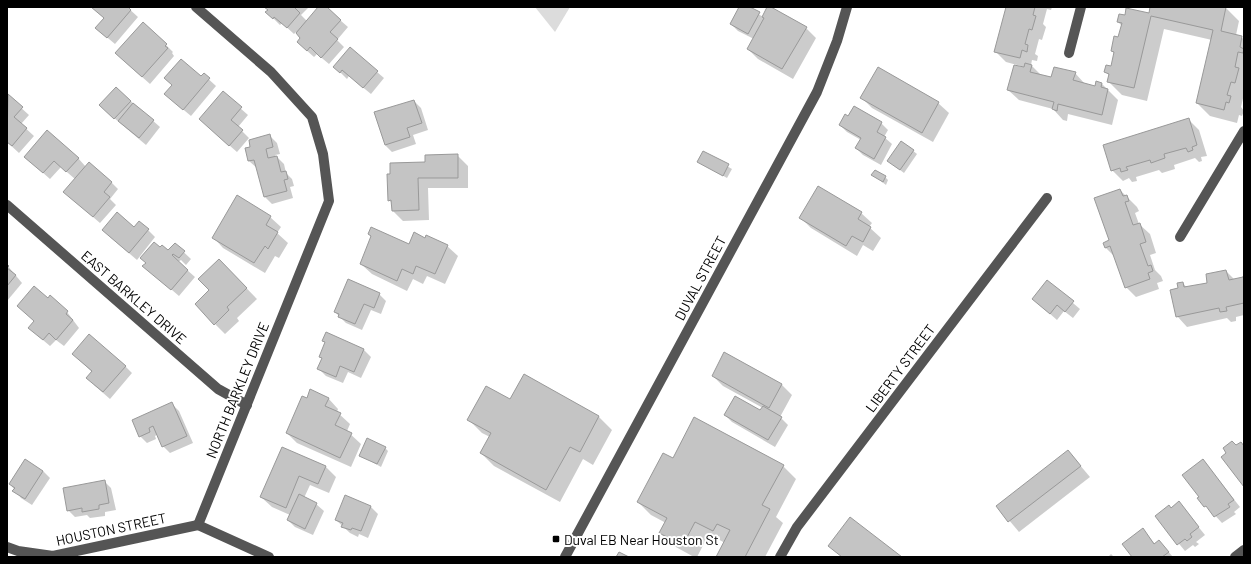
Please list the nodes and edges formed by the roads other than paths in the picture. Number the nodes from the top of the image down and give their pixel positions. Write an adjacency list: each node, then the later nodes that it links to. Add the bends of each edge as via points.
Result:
1 (196, 7): 9 (street, NORTH BARKLEY DRIVE, via 271,72 312,117 323,154 328,201)
2 (846, 7): 14 (street, DUVAL STREET, via 837,41 817,92)
3 (1081, 7): 4 (street)
4 (1069, 53)
5 (1244, 131): 8 (street)
6 (1047, 198): 15 (street, LIBERTY STREET, via 797,527)
7 (7, 205): 9 (street, EAST BARKLEY DRIVE, via 218,389)
8 (1180, 237)
9 (247, 404): 10 (street, NORTH BARKLEY DRIVE)
10 (198, 525): 11 (street, HOUSTON STREET, via 53,556); 13 (street)
11 (7, 547)
12 (1244, 550): 16 (street)
13 (269, 557)
14 (565, 557)
15 (780, 557)
16 (1235, 557)

